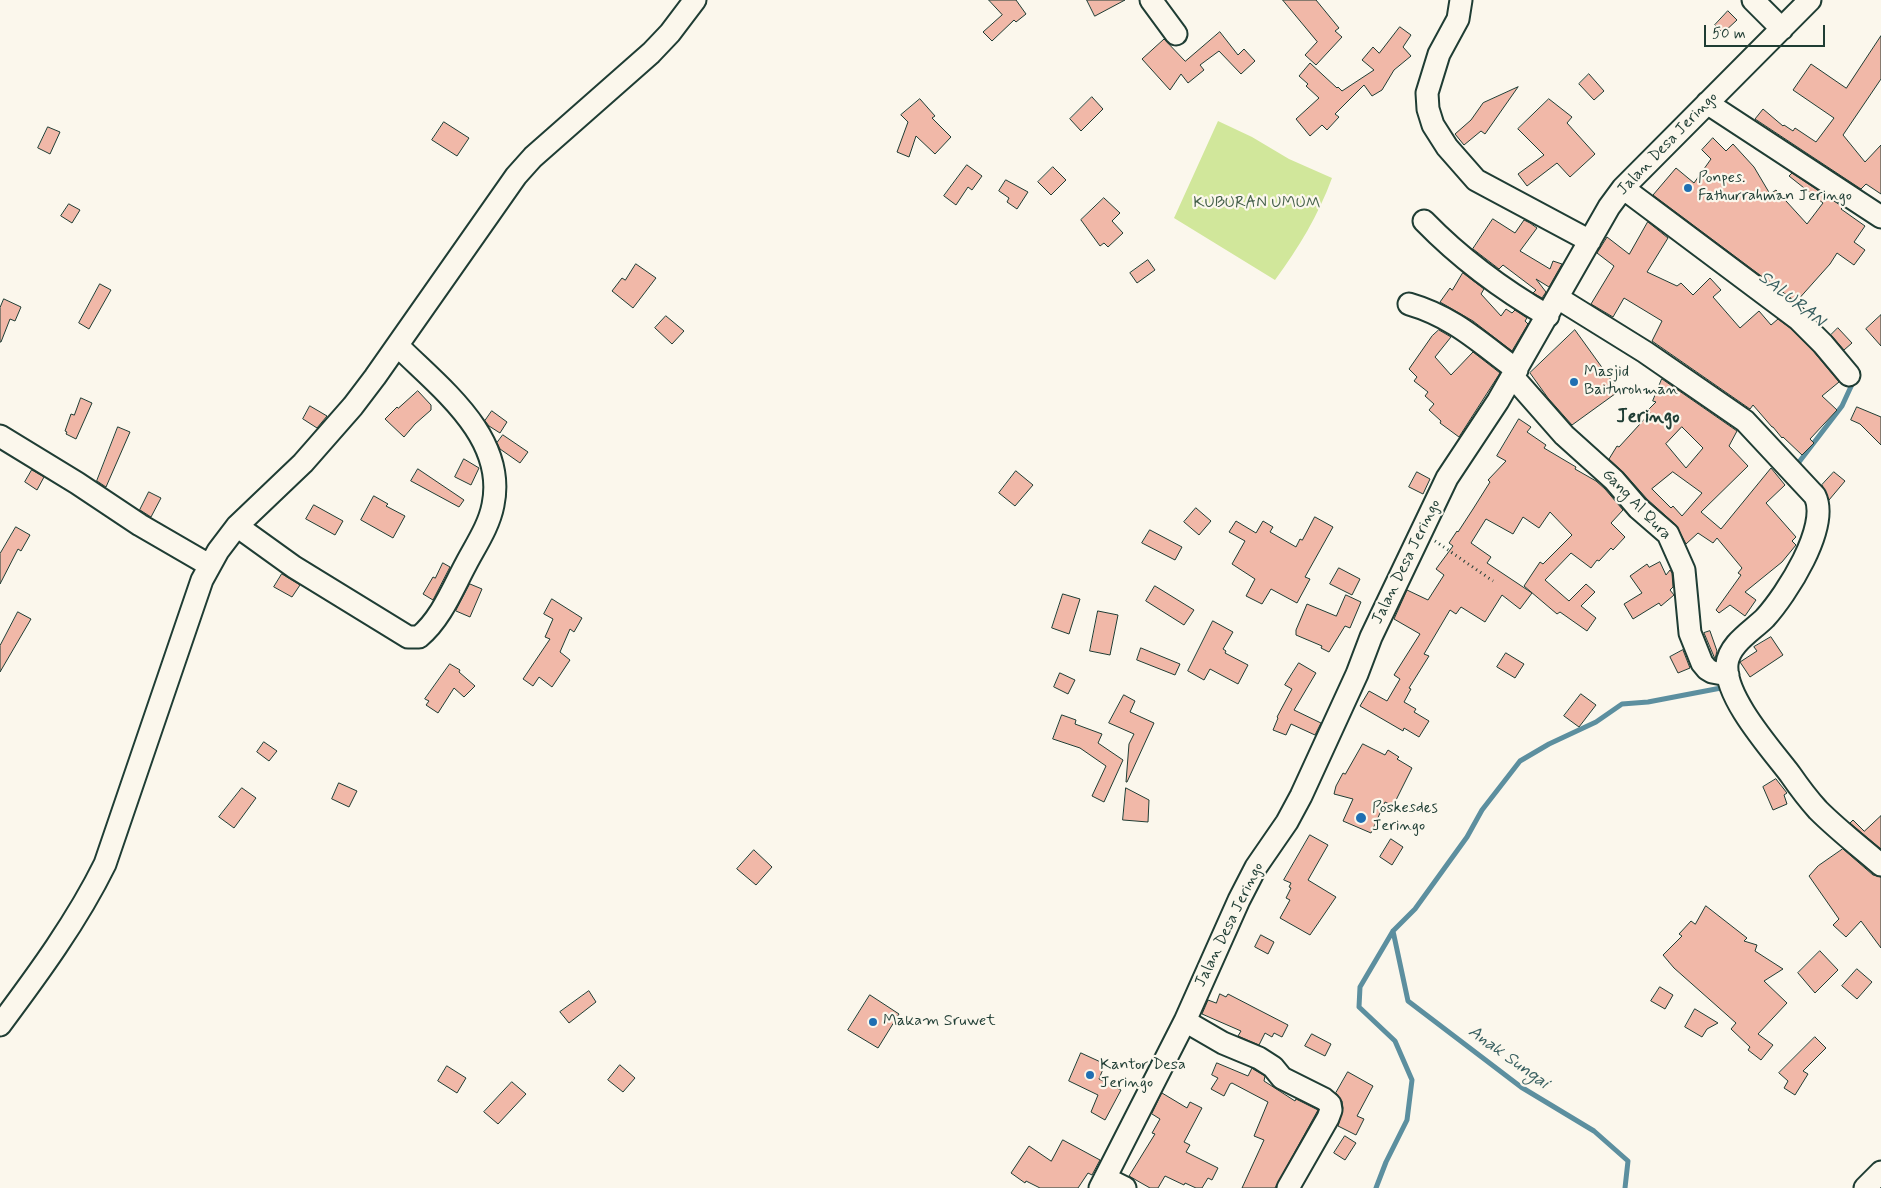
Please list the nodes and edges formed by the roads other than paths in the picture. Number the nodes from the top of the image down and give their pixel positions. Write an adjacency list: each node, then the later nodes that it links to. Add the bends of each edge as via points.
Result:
1 (695, 0): 15 (street, via 651,53 520,171)
2 (1151, 0): 7 (street)
3 (1461, 0): 12 (street, via 1458,18 1439,54 1427,93 1434,125 1447,147 1476,180)
4 (1753, 0): 6 (street)
5 (1810, 0): 6 (street, Jalan Desa Jeringo)
6 (1782, 29): 8 (street, Jalan Desa Jeringo)
7 (1176, 34)
8 (1707, 103): 9 (street, Jalan Desa Jeringo); 10 (street)
9 (1622, 188): 12 (street, Jalan Desa Jeringo); 17 (street, via 1798,319)
10 (1881, 217)
11 (1424, 221): 14 (street, via 1460,255 1519,299)
12 (1590, 242): 14 (street, Jalan Desa Jeringo)
13 (1409, 304): 16 (street, Gang Al Qura, via 1456,324 1478,339)
14 (1553, 307): 16 (street, Jalan Desa Jeringo); 21 (street, via 1645,352 1745,421 1816,500 1819,509 1817,524 1797,571 1777,603 1734,647 1727,663)
15 (398, 346): 19 (street, via 328,435); 19 (street, via 471,421 487,450 493,476 494,498 487,524 444,605 425,632 419,637 408,637 294,567)
16 (1515, 373): 21 (street, Gang Al Qura, via 1564,435 1668,534 1684,570 1690,633 1702,663 1712,672); 23 (street, Jalan Desa Jeringo, via 1447,478 1371,637 1301,796 1247,885)
17 (1849, 375)
18 (0, 436): 20 (street)
19 (238, 526): 20 (street)
20 (209, 565): 24 (street, via 105,864 65,932)
21 (1728, 675): 22 (street, via 1752,724 1803,792 1836,828)
22 (1881, 865)
23 (1185, 1021): 26 (street, Jalan Desa Jeringo); 28 (street, via 1223,1043 1259,1058 1282,1078 1330,1104 1328,1118)
24 (0, 1025)
25 (1881, 1172): 29 (street)
26 (1103, 1183): 27 (street)
27 (1125, 1188)
28 (1288, 1188)
29 (1865, 1188)

